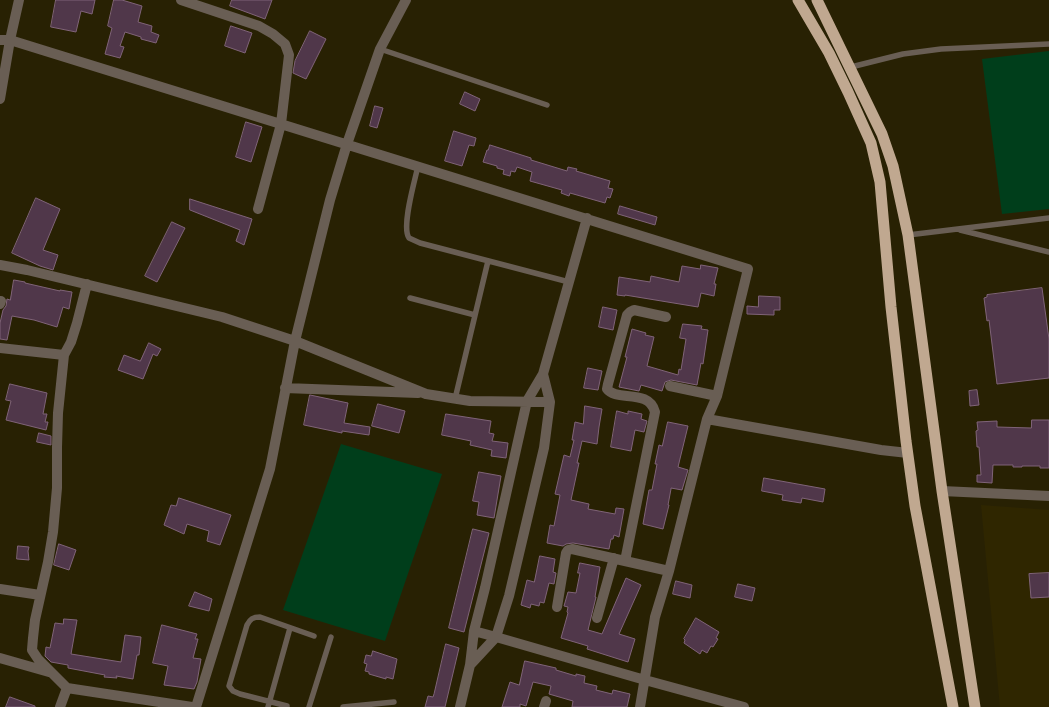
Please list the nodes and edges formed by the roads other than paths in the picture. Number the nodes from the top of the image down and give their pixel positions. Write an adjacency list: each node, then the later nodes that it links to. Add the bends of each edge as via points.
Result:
1 (18, 0): 6 (street)
2 (181, 0): 12 (street, via 259,26 285,44 289,55)
3 (406, 0): 8 (street)
4 (798, 0): 40 (highway, via 829,53 871,143 880,182)
5 (817, 0): 9 (highway)
6 (5, 40): 10 (street); 12 (street)
7 (1049, 44): 9 (lane, via 942,49 903,54)
8 (380, 49): 11 (lane); 13 (street)
9 (850, 67): 19 (highway, via 882,134 893,166)
10 (0, 99)
11 (547, 105)
12 (281, 124): 13 (street); 15 (street)
13 (347, 144): 14 (street); 28 (street, via 330,200)
14 (418, 166): 16 (street); 21 (lane, via 407,218 406,232 409,238)
15 (258, 209)
16 (586, 218): 23 (street); 35 (street, via 748,269)
17 (1049, 218): 18 (lane)
18 (956, 229): 19 (lane); 20 (lane)
19 (908, 235): 41 (highway)
20 (1049, 252)
21 (488, 261): 23 (lane); 26 (lane)
22 (0, 265): 24 (street)
23 (569, 282): 31 (street)
24 (88, 284): 28 (street, via 222,317); 30 (street, via 71,342)
25 (410, 298): 26 (lane)
26 (475, 315): 36 (lane)
27 (666, 317): 44 (street, via 634,310 627,315 607,388 612,393 649,401 655,412)
28 (295, 342): 33 (street); 34 (street)
29 (0, 348): 30 (street)
30 (64, 355): 47 (street, via 58,413 56,497 51,546)
31 (543, 374): 37 (street); 38 (street)
32 (670, 386): 35 (street)
33 (285, 388): 34 (street); 65 (street, via 270,469)
34 (426, 394): 36 (street)
35 (718, 396): 39 (street)
36 (454, 399): 37 (street, via 470,402)
37 (527, 402): 38 (street); 51 (street)
38 (550, 402): 54 (street, via 544,448 509,596)
39 (707, 419): 40 (street, via 882,450); 45 (street)
40 (908, 452): 71 (highway, via 915,506)
41 (942, 491): 42 (street); 72 (highway)
42 (1049, 496)
43 (614, 558): 44 (street); 48 (street, via 568,550); 49 (street)
44 (625, 561): 45 (street)
45 (669, 571): 58 (street, via 655,617)
46 (0, 589): 47 (street)
47 (40, 595): 57 (street, via 32,650)
48 (557, 607)
49 (597, 618)
50 (290, 628): 52 (lane); 61 (lane); 61 (lane, via 260,617 250,620 246,625 230,680 229,686 233,691)
51 (474, 632): 54 (street); 56 (street)
52 (314, 636)
53 (331, 637): 66 (lane)
54 (496, 637): 56 (street); 58 (street)
55 (0, 658): 57 (street)
56 (470, 665): 68 (street)
57 (55, 674): 59 (street)
58 (645, 680): 69 (street); 70 (street)
59 (67, 688): 63 (street); 64 (street)
60 (394, 702): 67 (lane)
61 (269, 704): 62 (lane)
62 (287, 706)
63 (60, 707)
64 (192, 707)
65 (196, 707)
66 (309, 707)
67 (343, 707)
68 (460, 707)
69 (640, 707)
70 (744, 707)
71 (953, 707)
72 (975, 707)

